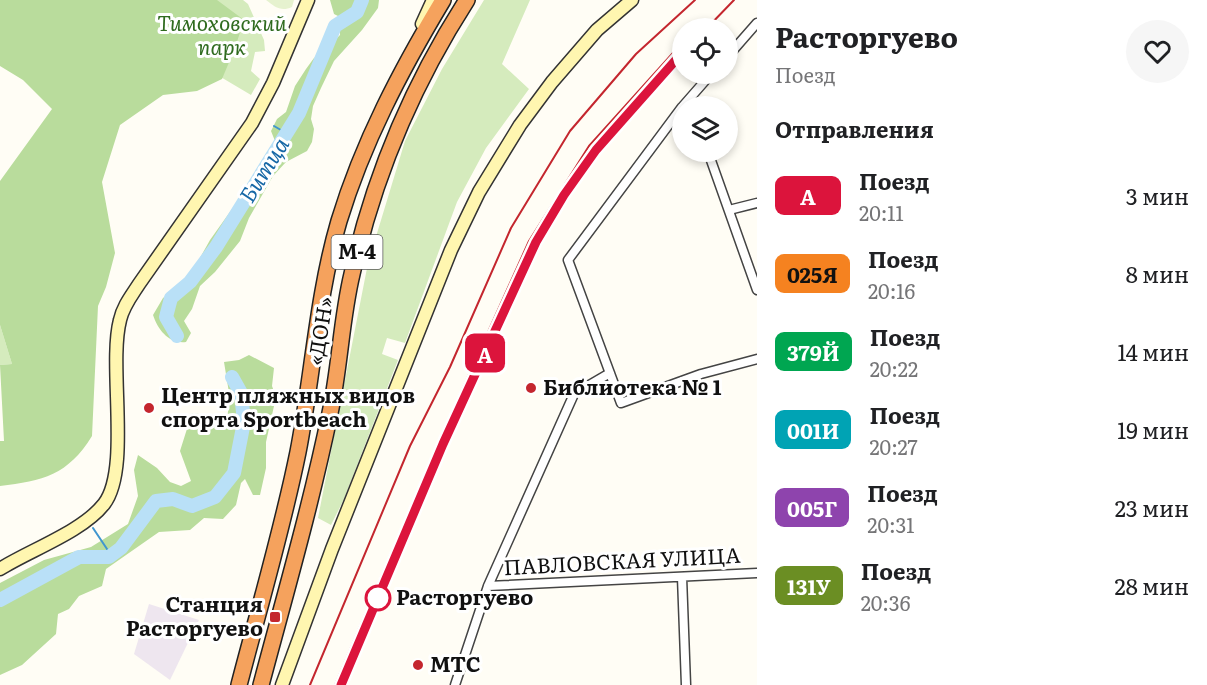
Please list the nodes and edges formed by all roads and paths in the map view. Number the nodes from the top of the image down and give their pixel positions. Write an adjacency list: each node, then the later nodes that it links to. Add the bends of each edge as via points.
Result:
1 (308, 0): 16 (street, via 252,123 124,309 117,335 116,466 109,496 83,523)
2 (433, 0): 8 (street)
3 (443, 0): 8 (highway, «ДОН» / М-4)
4 (467, 0): 21 (highway, «ДОН» / М-4, via 419,81 370,207 351,277 331,411)
5 (632, 0): 22 (street, via 597,30 552,82 479,192 451,250)
6 (757, 23): 7 (street)
7 (738, 45)
8 (403, 68): 20 (highway, «ДОН» / М-4, via 358,164 339,221 327,270 298,453)
9 (672, 122): 15 (street, via 568,260)
10 (712, 162): 12 (street)
11 (757, 203): 12 (street)
12 (729, 210): 13 (street)
13 (757, 288)
14 (757, 359): 15 (street, via 621,403)
15 (610, 373): 19 (street, via 574,394)
16 (0, 569)
17 (757, 573): 18 (street, ПАВЛОВСКАЯ УЛИЦА)
18 (682, 577): 19 (street, ПАВЛОВСКАЯ УЛИЦА); 24 (street)
19 (488, 586): 23 (street)
20 (239, 685)
21 (261, 685)
22 (282, 685)
23 (455, 685)
24 (686, 685)

